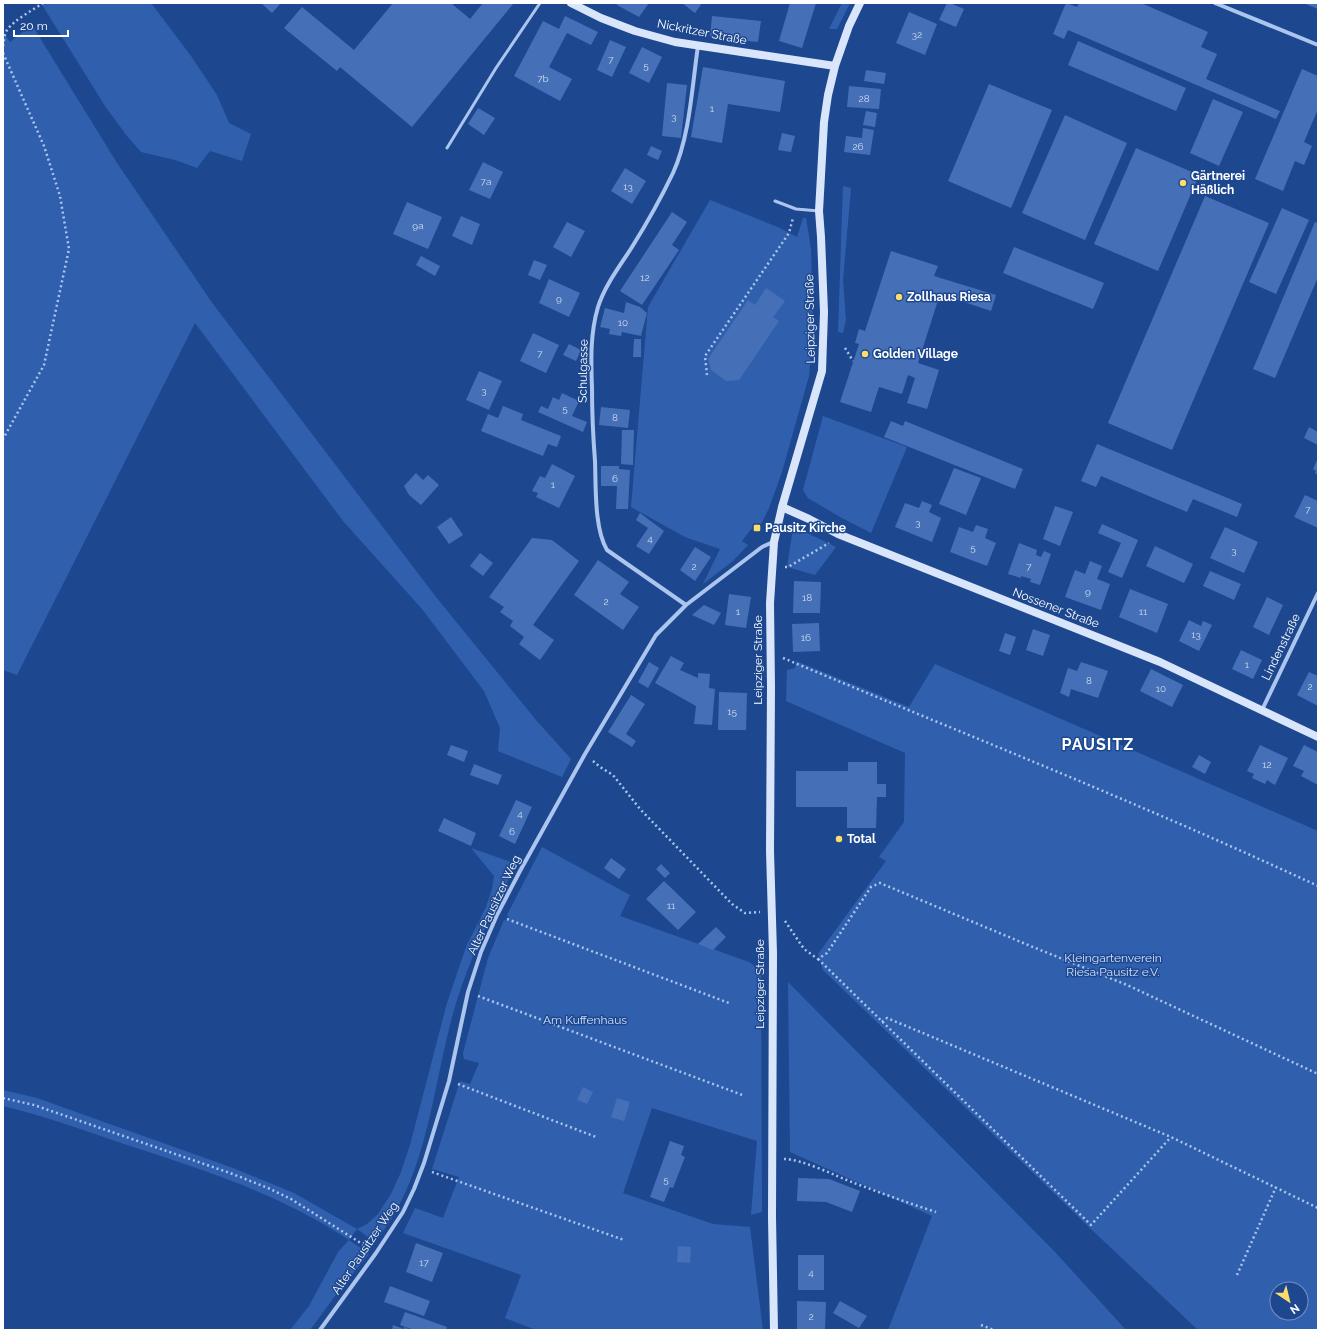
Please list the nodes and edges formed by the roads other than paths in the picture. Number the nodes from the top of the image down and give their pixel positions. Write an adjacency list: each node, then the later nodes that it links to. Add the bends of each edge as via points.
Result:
1 (540, 3): 8 (lane)
2 (571, 3): 6 (street, Nickritzer Straße, via 634,31)
3 (860, 3): 7 (street, Leipziger Straße)
4 (1215, 3): 5 (street)
5 (1318, 45)
6 (698, 46): 7 (street, Nickritzer Straße); 14 (street, Schulgasse, via 685,137 674,172 606,288 598,308 591,355 592,440 600,535 607,550)
7 (835, 66): 10 (street, Leipziger Straße, via 824,122)
8 (447, 148)
9 (775, 201): 10 (lane, via 796,209)
10 (819, 211): 11 (street, Leipziger Straße, via 824,312 822,371)
11 (782, 507): 12 (street, Leipziger Straße); 15 (street, Nossener Straße, via 838,534 1160,662)
12 (774, 542): 14 (street, Alter Pausitzer Weg, via 762,547); 18 (street, Leipziger Straße, via 770,603)
13 (1318, 593): 15 (street, Lindenstraße)
14 (686, 605): 17 (street, Alter Pausitzer Weg, via 656,635 585,754 497,915 468,992 449,1081 414,1189 403,1212 376,1253)
15 (1262, 710): 16 (street, Nossener Straße)
16 (1318, 737)
17 (320, 1330)
18 (774, 1330)

